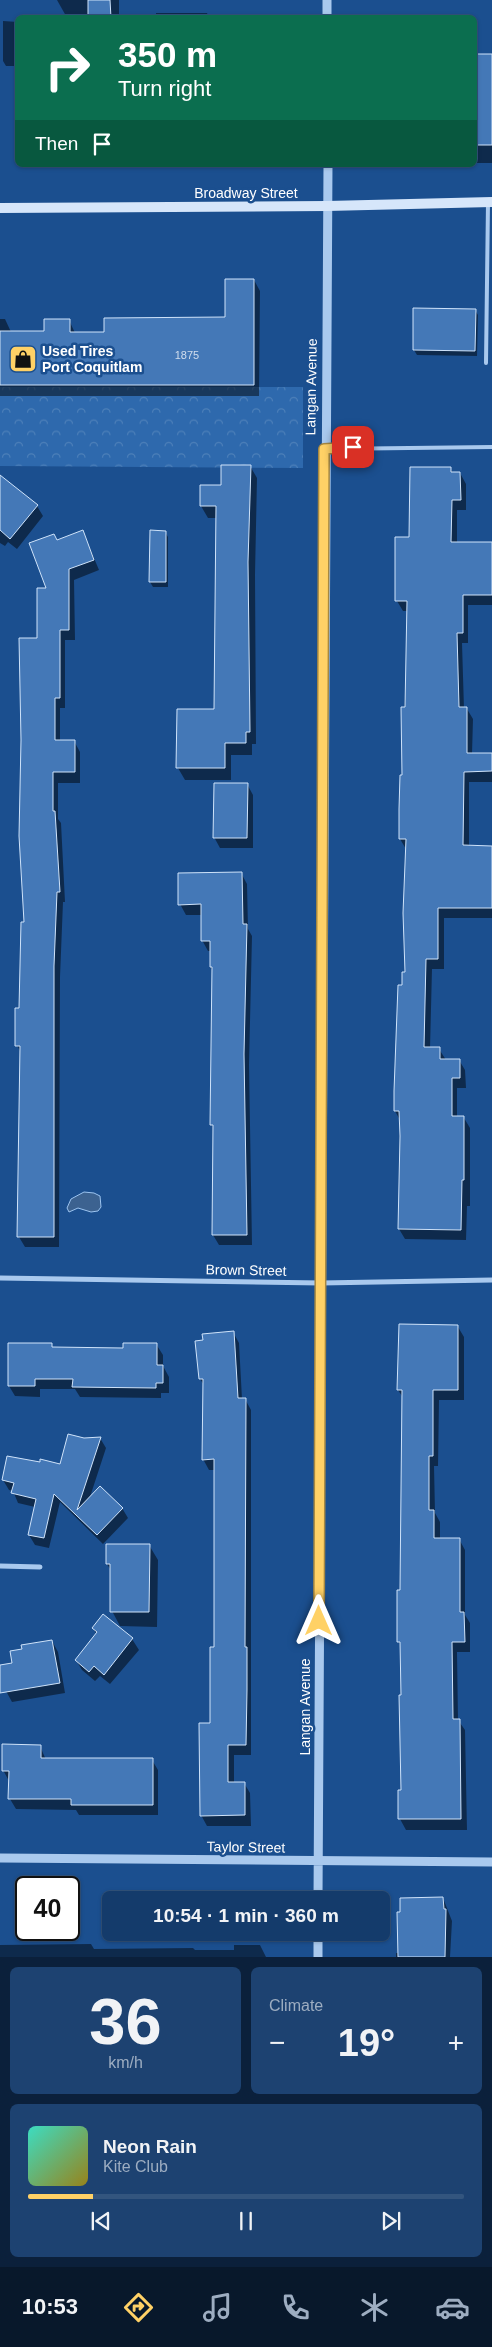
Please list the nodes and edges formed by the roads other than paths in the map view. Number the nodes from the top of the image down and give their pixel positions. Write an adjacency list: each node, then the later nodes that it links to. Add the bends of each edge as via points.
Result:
1 (327, 0): 2 (street)
2 (327, 15)
3 (328, 167): 5 (street, Langan Avenue)
4 (490, 202): 5 (main road, Broadway Street); 7 (lane)
5 (327, 206): 6 (main road, Broadway Street); 9 (street, Langan Avenue)
6 (0, 208)
7 (486, 362)
8 (492, 447): 9 (lane)
9 (324, 449): 12 (street, Langan Avenue)
10 (0, 1278): 12 (street, Brown Street)
11 (492, 1280): 12 (street, Brown Street)
12 (321, 1283): 16 (street, Langan Avenue)
13 (0, 1566): 14 (street)
14 (40, 1567)
15 (0, 1858): 16 (street, Taylor Street)
16 (318, 1862): 17 (street, Taylor Street); 18 (street, Langan Avenue)
17 (492, 1862)
18 (318, 1891)
19 (318, 1941): 20 (street)
20 (318, 1957)

